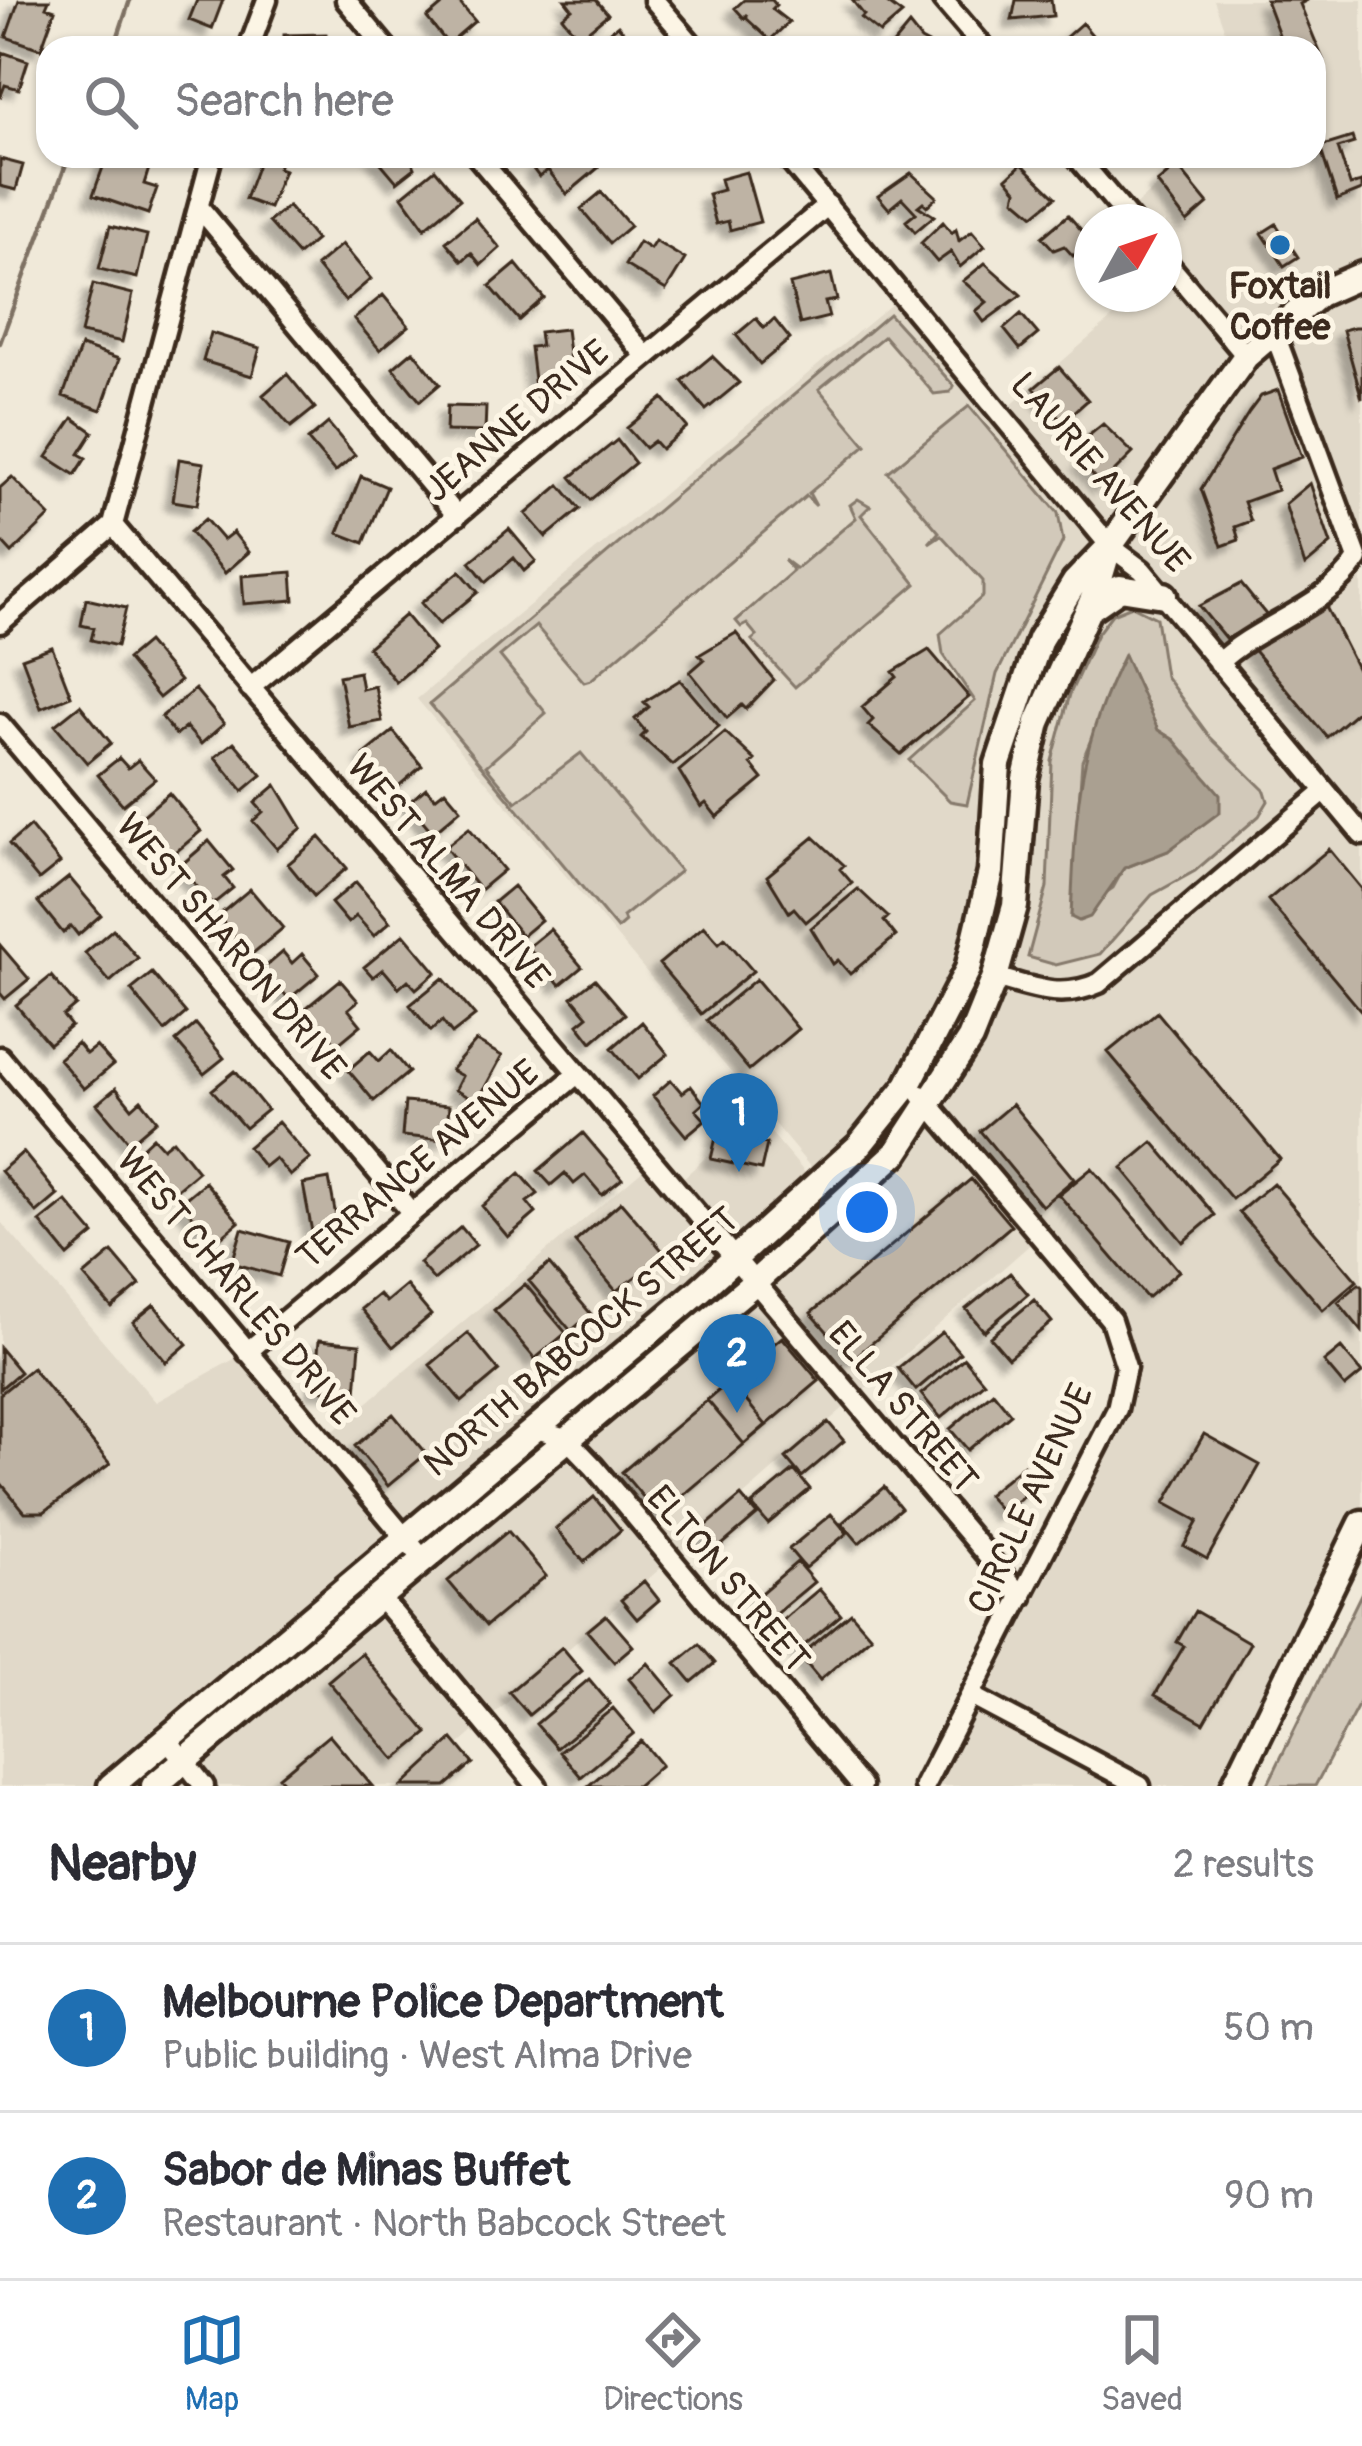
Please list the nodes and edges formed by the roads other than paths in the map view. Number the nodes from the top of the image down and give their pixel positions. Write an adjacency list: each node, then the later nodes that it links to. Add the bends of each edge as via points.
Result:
1 (267, 0): 5 (street)
2 (346, 0): 6 (street)
3 (654, 0): 7 (street)
4 (946, 1): 8 (street)
5 (254, 36)
6 (376, 36)
7 (685, 36)
8 (974, 36)
9 (209, 168): 15 (street)
10 (487, 168): 19 (street)
11 (796, 168): 14 (street, LAURIE AVENUE)
12 (1086, 168): 13 (street)
13 (1117, 204)
14 (828, 206): 19 (street, JEANNE DRIVE); 23 (street, LAURIE AVENUE)
15 (199, 207): 21 (street); 22 (street)
16 (1362, 275): 18 (main road, NORTH BABCOCK STREET)
17 (1182, 281): 20 (street)
18 (1273, 329): 20 (main road, NORTH BABCOCK STREET); 27 (street, via 1358,559 1342,584 1245,637)
19 (645, 355): 21 (street, JEANNE DRIVE)
20 (1246, 356): 23 (main road, NORTH BABCOCK STREET)
21 (457, 516): 28 (street, JEANNE DRIVE)
22 (113, 525): 26 (street); 28 (street, WEST ALMA DRIVE)
23 (1110, 546): 24 (street, LAURIE AVENUE); 25 (main road, NORTH BABCOCK STREET); 35 (main road, NORTH BABCOCK STREET, via 1075,582 1040,639 1015,703 998,764 991,872 968,969)
24 (1164, 595): 25 (main road, via 1120,589); 27 (street, LAURIE AVENUE)
25 (1086, 612): 32 (main road, NORTH BABCOCK STREET, via 1038,722 1015,906)
26 (0, 622)
27 (1218, 663): 30 (street, LAURIE AVENUE)
28 (250, 688): 34 (street, WEST ALMA DRIVE)
29 (0, 724): 37 (street, WEST SHARON DRIVE)
30 (1324, 792): 31 (street, LAURIE AVENUE); 32 (street, via 1099,982 1073,994)
31 (1362, 835)
32 (995, 977): 36 (main road, NORTH BABCOCK STREET)
33 (0, 1058): 40 (street, WEST CHARLES DRIVE)
34 (576, 1075): 37 (street, TERRANCE AVENUE); 38 (street, WEST ALMA DRIVE)
35 (908, 1085): 36 (street, CIRCLE AVENUE); 38 (main road, NORTH BABCOCK STREET, via 834,1173)
36 (932, 1103): 39 (main road, NORTH BABCOCK STREET, via 865,1185); 47 (street, CIRCLE AVENUE, via 1111,1320 1126,1367 1117,1409)
37 (411, 1212): 40 (street, TERRANCE AVENUE)
38 (734, 1260): 39 (street, ELLA STREET); 41 (main road, NORTH BABCOCK STREET)
39 (754, 1283): 42 (main road, NORTH BABCOCK STREET); 47 (street, ELLA STREET)
40 (248, 1352): 44 (street, WEST CHARLES DRIVE)
41 (536, 1429): 42 (street); 44 (main road, NORTH BABCOCK STREET)
42 (566, 1438): 45 (main road, NORTH BABCOCK STREET); 55 (street, ELTON STREET)
43 (1362, 1522): 58 (main road)
44 (405, 1537): 45 (street, WEST CHARLES DRIVE); 49 (main road, NORTH BABCOCK STREET)
45 (423, 1558): 46 (main road, NORTH BABCOCK STREET)
46 (379, 1596): 50 (main road, NORTH BABCOCK STREET); 54 (street)
47 (1022, 1597): 48 (street, CIRCLE AVENUE)
48 (973, 1697): 56 (street, CIRCLE AVENUE); 57 (street)
49 (167, 1739): 50 (street); 51 (main road, NORTH BABCOCK STREET)
50 (184, 1761): 52 (main road, NORTH BABCOCK STREET); 53 (street)
51 (112, 1786)
52 (154, 1786)
53 (204, 1786)
54 (537, 1786)
55 (861, 1786)
56 (924, 1786)
57 (1140, 1786)
58 (1234, 1786)

